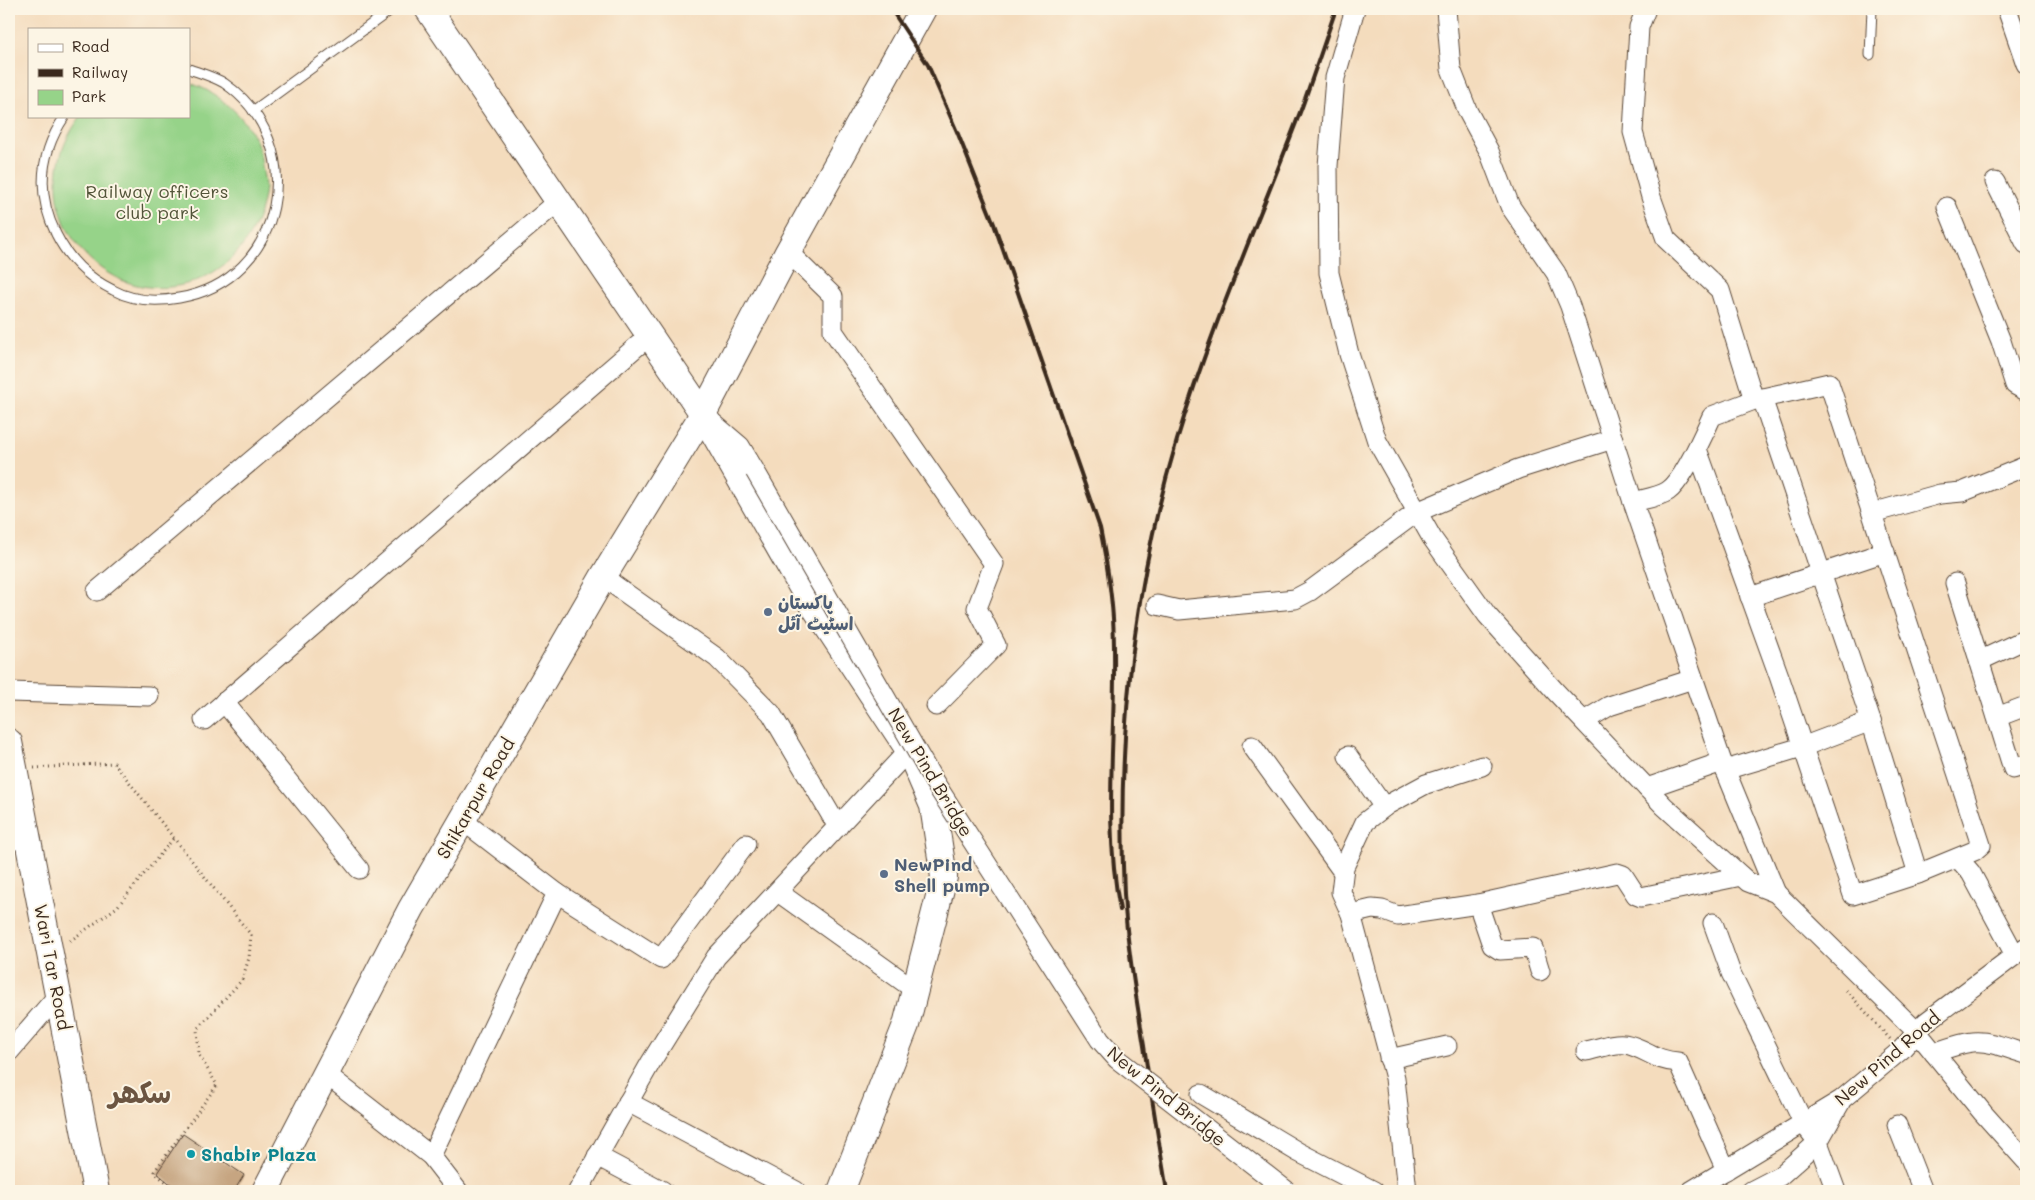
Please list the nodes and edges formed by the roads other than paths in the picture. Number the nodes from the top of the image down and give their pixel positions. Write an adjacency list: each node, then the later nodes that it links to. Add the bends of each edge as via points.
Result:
1 (392, 9): 12 (lane)
2 (428, 9): 15 (main road)
3 (924, 9): 18 (main road, Shikarpur Road)
4 (1355, 9): 27 (street, via 1335,78 1328,166 1329,273 1349,354 1377,441)
5 (1446, 9): 23 (street, via 1451,69 1464,104 1489,151 1510,206 1556,273 1570,306)
6 (1646, 9): 21 (street, via 1639,27 1633,132 1651,197 1666,238 1720,290)
7 (1872, 9): 9 (lane)
8 (2007, 9): 10 (street)
9 (1870, 55)
10 (2026, 64)
11 (190, 69): 12 (lane, via 223,83)
12 (253, 111): 13 (lane, via 271,144 278,180 273,218 257,251 231,278 198,295 161,302 124,296 91,279 65,253 47,216 42,175 52,136)
13 (63, 118)
14 (1994, 182): 17 (street)
15 (560, 200): 19 (main road); 33 (street)
16 (1947, 207): 20 (street, via 2001,341 2015,385)
17 (2026, 244)
18 (788, 252): 22 (main road, Shikarpur Road); 42 (street, via 833,296 833,331 994,564 977,608 996,645)
19 (650, 335): 22 (main road); 41 (street)
20 (2026, 391)
21 (1758, 399): 24 (street, via 1712,416); 28 (street, via 1829,384); 30 (street)
22 (703, 414): 31 (main road, Shikarpur Road); 51 (main road, via 804,592); 103 (street, New Pind Bridge, bridge, via 740,446 935,783 1100,1040 1117,1059)
23 (1613, 439): 26 (street); 27 (street, via 1518,469)
24 (1697, 449): 26 (street, via 1668,491); 34 (street)
25 (2026, 466): 28 (street, via 1962,492 1940,494)
26 (1633, 502): 38 (street)
27 (1417, 512): 35 (street, via 1295,599 1180,610); 46 (street, via 1487,614)
28 (1872, 513): 29 (street)
29 (1885, 552): 30 (street); 62 (street, via 1981,845)
30 (1822, 573): 34 (street); 47 (street)
31 (603, 577): 58 (main road, Shikarpur Road); 59 (street, via 718,658 771,714)
32 (1955, 583): 37 (street)
33 (97, 591)
34 (1750, 597): 50 (street)
35 (1157, 605)
36 (2026, 639): 37 (street)
37 (1979, 661): 44 (street)
38 (1693, 679): 46 (street, via 1609,706); 55 (street)
39 (9, 692): 40 (street)
40 (149, 696)
41 (224, 702): 45 (street); 63 (street)
42 (936, 706)
43 (2026, 706): 44 (street)
44 (1997, 717): 53 (street, via 2013,769)
45 (204, 720)
46 (1584, 721): 56 (street)
47 (1871, 721): 50 (street); 65 (street)
48 (9, 742): 60 (main road, Wari Tar Road)
49 (1252, 746): 64 (street)
50 (1802, 747): 55 (street); 65 (street, via 1852,895)
51 (909, 750): 59 (street); 75 (main road, via 933,806 944,877)
52 (1348, 756): 57 (street)
53 (2026, 765)
54 (1482, 766): 57 (street, via 1426,784)
55 (1724, 766): 56 (street); 69 (street)
56 (1647, 788): 66 (street)
57 (1384, 807): 64 (street, via 1365,822)
58 (462, 820): 68 (street); 84 (main road, Shikarpur Road, via 411,909)
59 (838, 827): 67 (street)
60 (18, 838): 76 (main road, Wari Tar Road)
61 (746, 844): 68 (street, via 661,959)
62 (1958, 858): 65 (street); 73 (street)
63 (359, 869)
64 (1343, 872): 71 (street, via 1341,892)
65 (1918, 874)
66 (1742, 876): 69 (street, via 1748,882); 70 (street, via 1641,897 1636,895 1623,875 1617,873)
67 (778, 892): 75 (street); 87 (street, via 716,957)
68 (556, 893): 91 (street)
69 (1776, 893): 77 (street)
70 (1478, 904): 71 (street, via 1398,916 1372,909); 74 (street, via 1492,945 1500,950 1534,948)
71 (1351, 914): 83 (street)
72 (1714, 923): 88 (street, via 1731,973)
73 (2021, 951): 77 (street, New Pind Road)
74 (1540, 971)
75 (915, 990): 102 (main road, via 906,1025)
76 (59, 994): 80 (street); 96 (main road, Wari Tar Road)
77 (1917, 1032): 81 (street); 86 (street, New Pind Road, via 1901,1050)
78 (1447, 1046): 83 (street)
79 (1586, 1051): 94 (street, via 1624,1044 1666,1061 1678,1062)
80 (9, 1052)
81 (1934, 1053): 82 (street, via 1972,1040 2006,1046); 93 (street)
82 (2026, 1054)
83 (1389, 1058): 105 (street, via 1395,1078)
84 (326, 1074): 91 (street); 97 (main road, Shikarpur Road)
85 (1201, 1094): 104 (street, via 1298,1152)
86 (1841, 1100): 88 (street, New Pind Road); 90 (street)
87 (628, 1102): 92 (street); 101 (street)
88 (1804, 1124): 90 (street); 94 (street, New Pind Road)
89 (1897, 1125): 109 (street)
90 (1812, 1147): 95 (street); 108 (street)
91 (430, 1156): 98 (street)
92 (597, 1156): 99 (street); 100 (street)
93 (2026, 1161)
94 (1726, 1170): 106 (street, New Pind Road)
95 (1780, 1183): 107 (street)
96 (96, 1191)
97 (265, 1191)
98 (458, 1191)
99 (578, 1191)
100 (663, 1191)
101 (796, 1191)
102 (842, 1191)
103 (1287, 1191)
104 (1374, 1191)
105 (1407, 1191)
106 (1690, 1191)
107 (1750, 1191)
108 (1836, 1191)
109 (1924, 1191)

